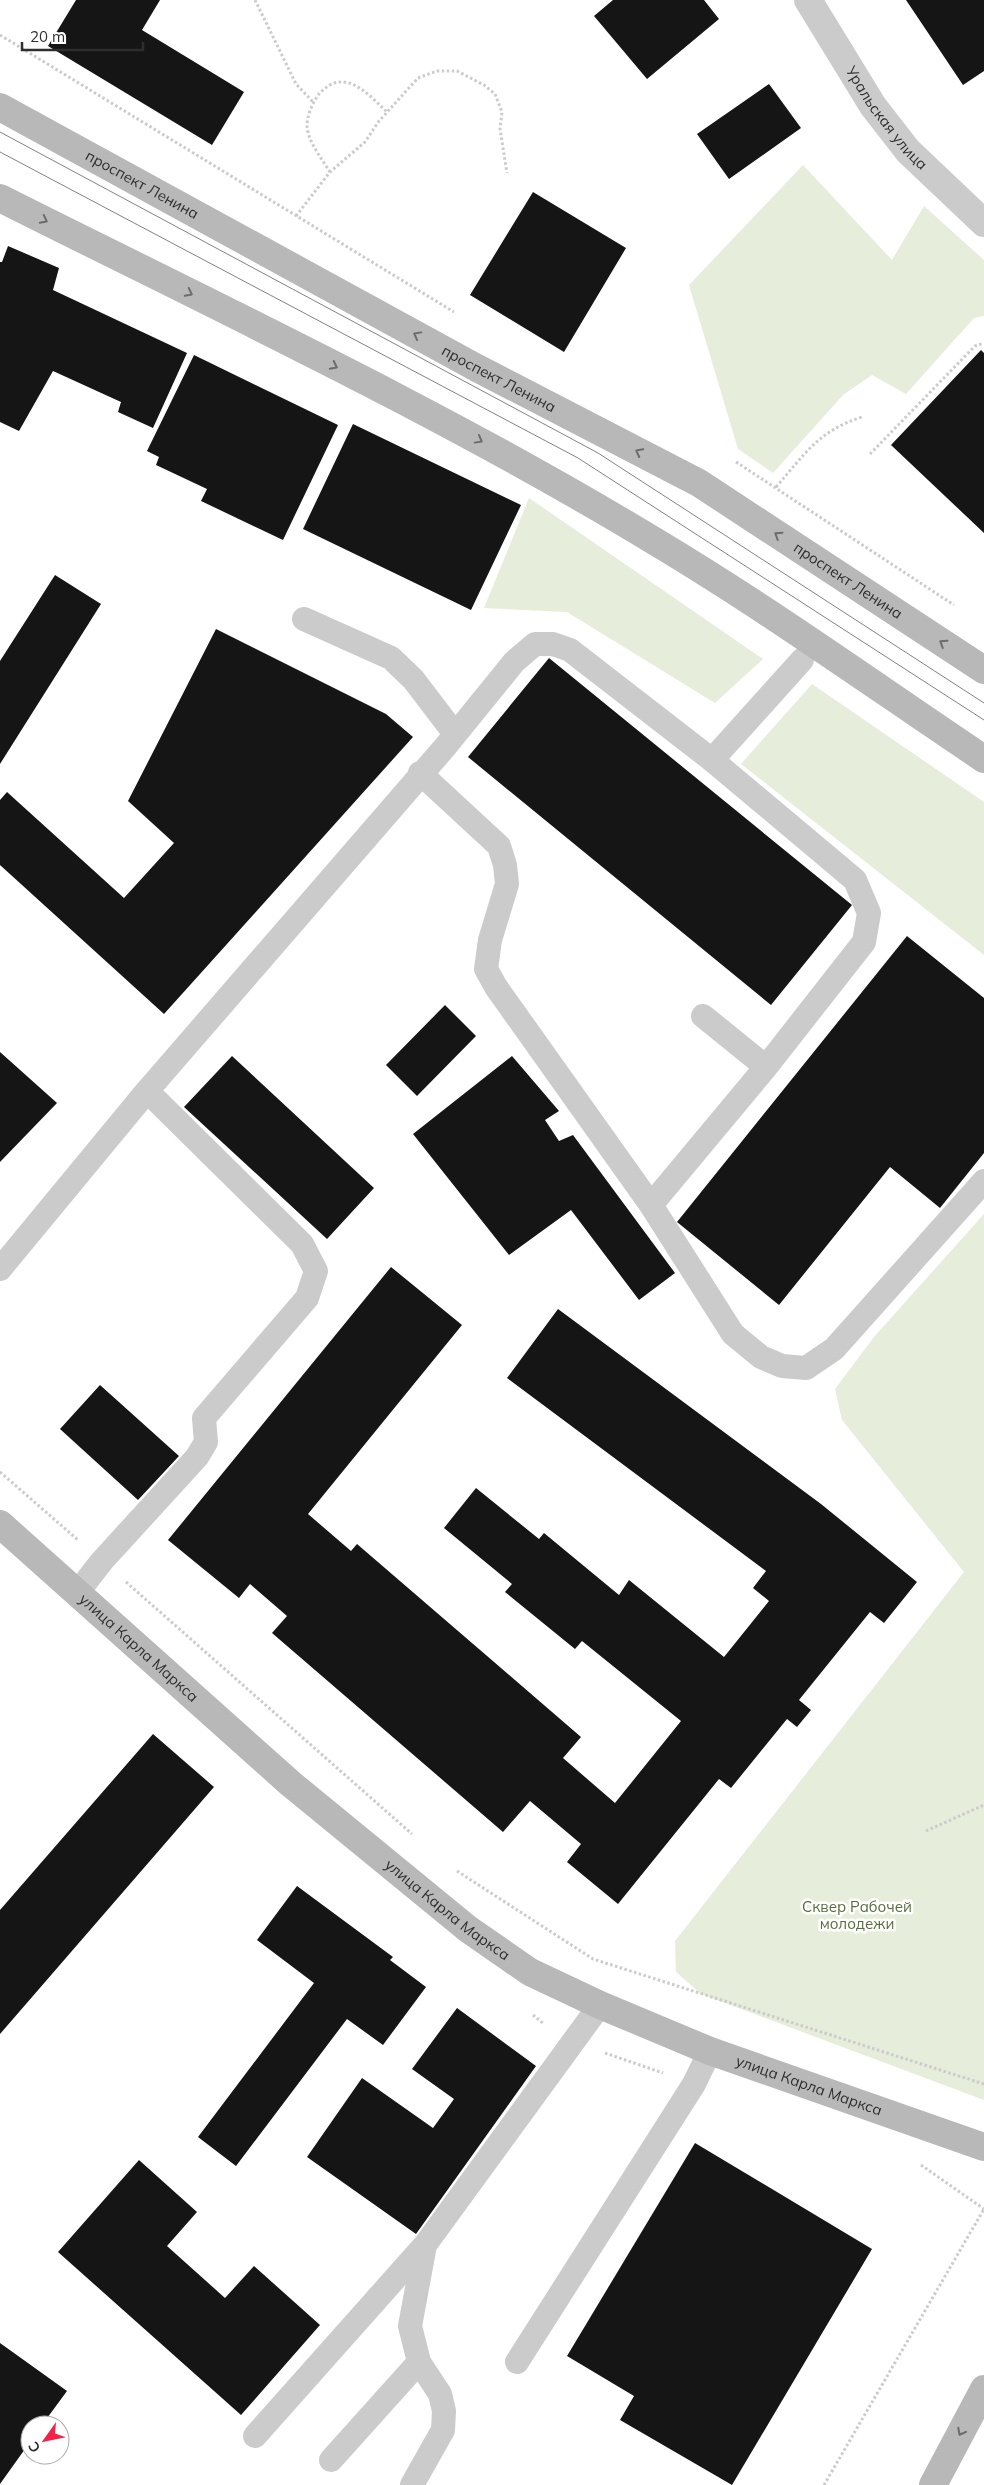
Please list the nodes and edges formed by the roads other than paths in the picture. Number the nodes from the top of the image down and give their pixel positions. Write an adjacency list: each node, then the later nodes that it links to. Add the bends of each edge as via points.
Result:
1 (808, 0): 4 (street, Уральская улица, via 873,106 908,151)
2 (0, 107): 7 (main road, проспект Ленина, one-way to 2, via 699,483 475,367)
3 (0, 198): 9 (main road, one-way to 9, via 450,424 553,481 681,557)
4 (984, 223)
5 (304, 619): 8 (lane, via 391,658 413,679)
6 (802, 660): 10 (lane)
7 (984, 670)
8 (455, 734): 10 (lane, via 514,662 535,644 553,644 570,650); 11 (lane)
9 (984, 759)
10 (712, 760): 13 (lane, via 855,880 869,913 864,942)
11 (420, 773): 14 (lane); 16 (lane, via 499,846 507,884 490,940 486,969 545,1058)
12 (703, 1016): 13 (lane)
13 (766, 1067): 16 (lane)
14 (147, 1091): 17 (lane); 19 (lane, via 302,1244 316,1271 307,1298 204,1418 206,1442 197,1457)
15 (984, 1181): 16 (lane, via 834,1349 806,1368 782,1366 761,1357 733,1334)
16 (651, 1205)
17 (0, 1269)
18 (0, 1524): 19 (main road, улица Карла Маркса)
19 (77, 1593): 20 (main road, улица Карла Маркса, via 291,1784 468,1929 530,1972)
20 (600, 2005): 21 (main road, улица Карла Маркса); 23 (lane)
21 (710, 2051): 22 (main road, улица Карла Маркса); 25 (lane, via 694,2084)
22 (984, 2147)
23 (425, 2245): 24 (lane, via 410,2326); 27 (lane)
24 (418, 2362): 28 (lane); 29 (lane, via 440,2394 444,2411 443,2430)
25 (517, 2362)
26 (984, 2389): 30 (main road, one-way to 30)
27 (255, 2436)
28 (331, 2460)
29 (412, 2485)
30 (933, 2485)

